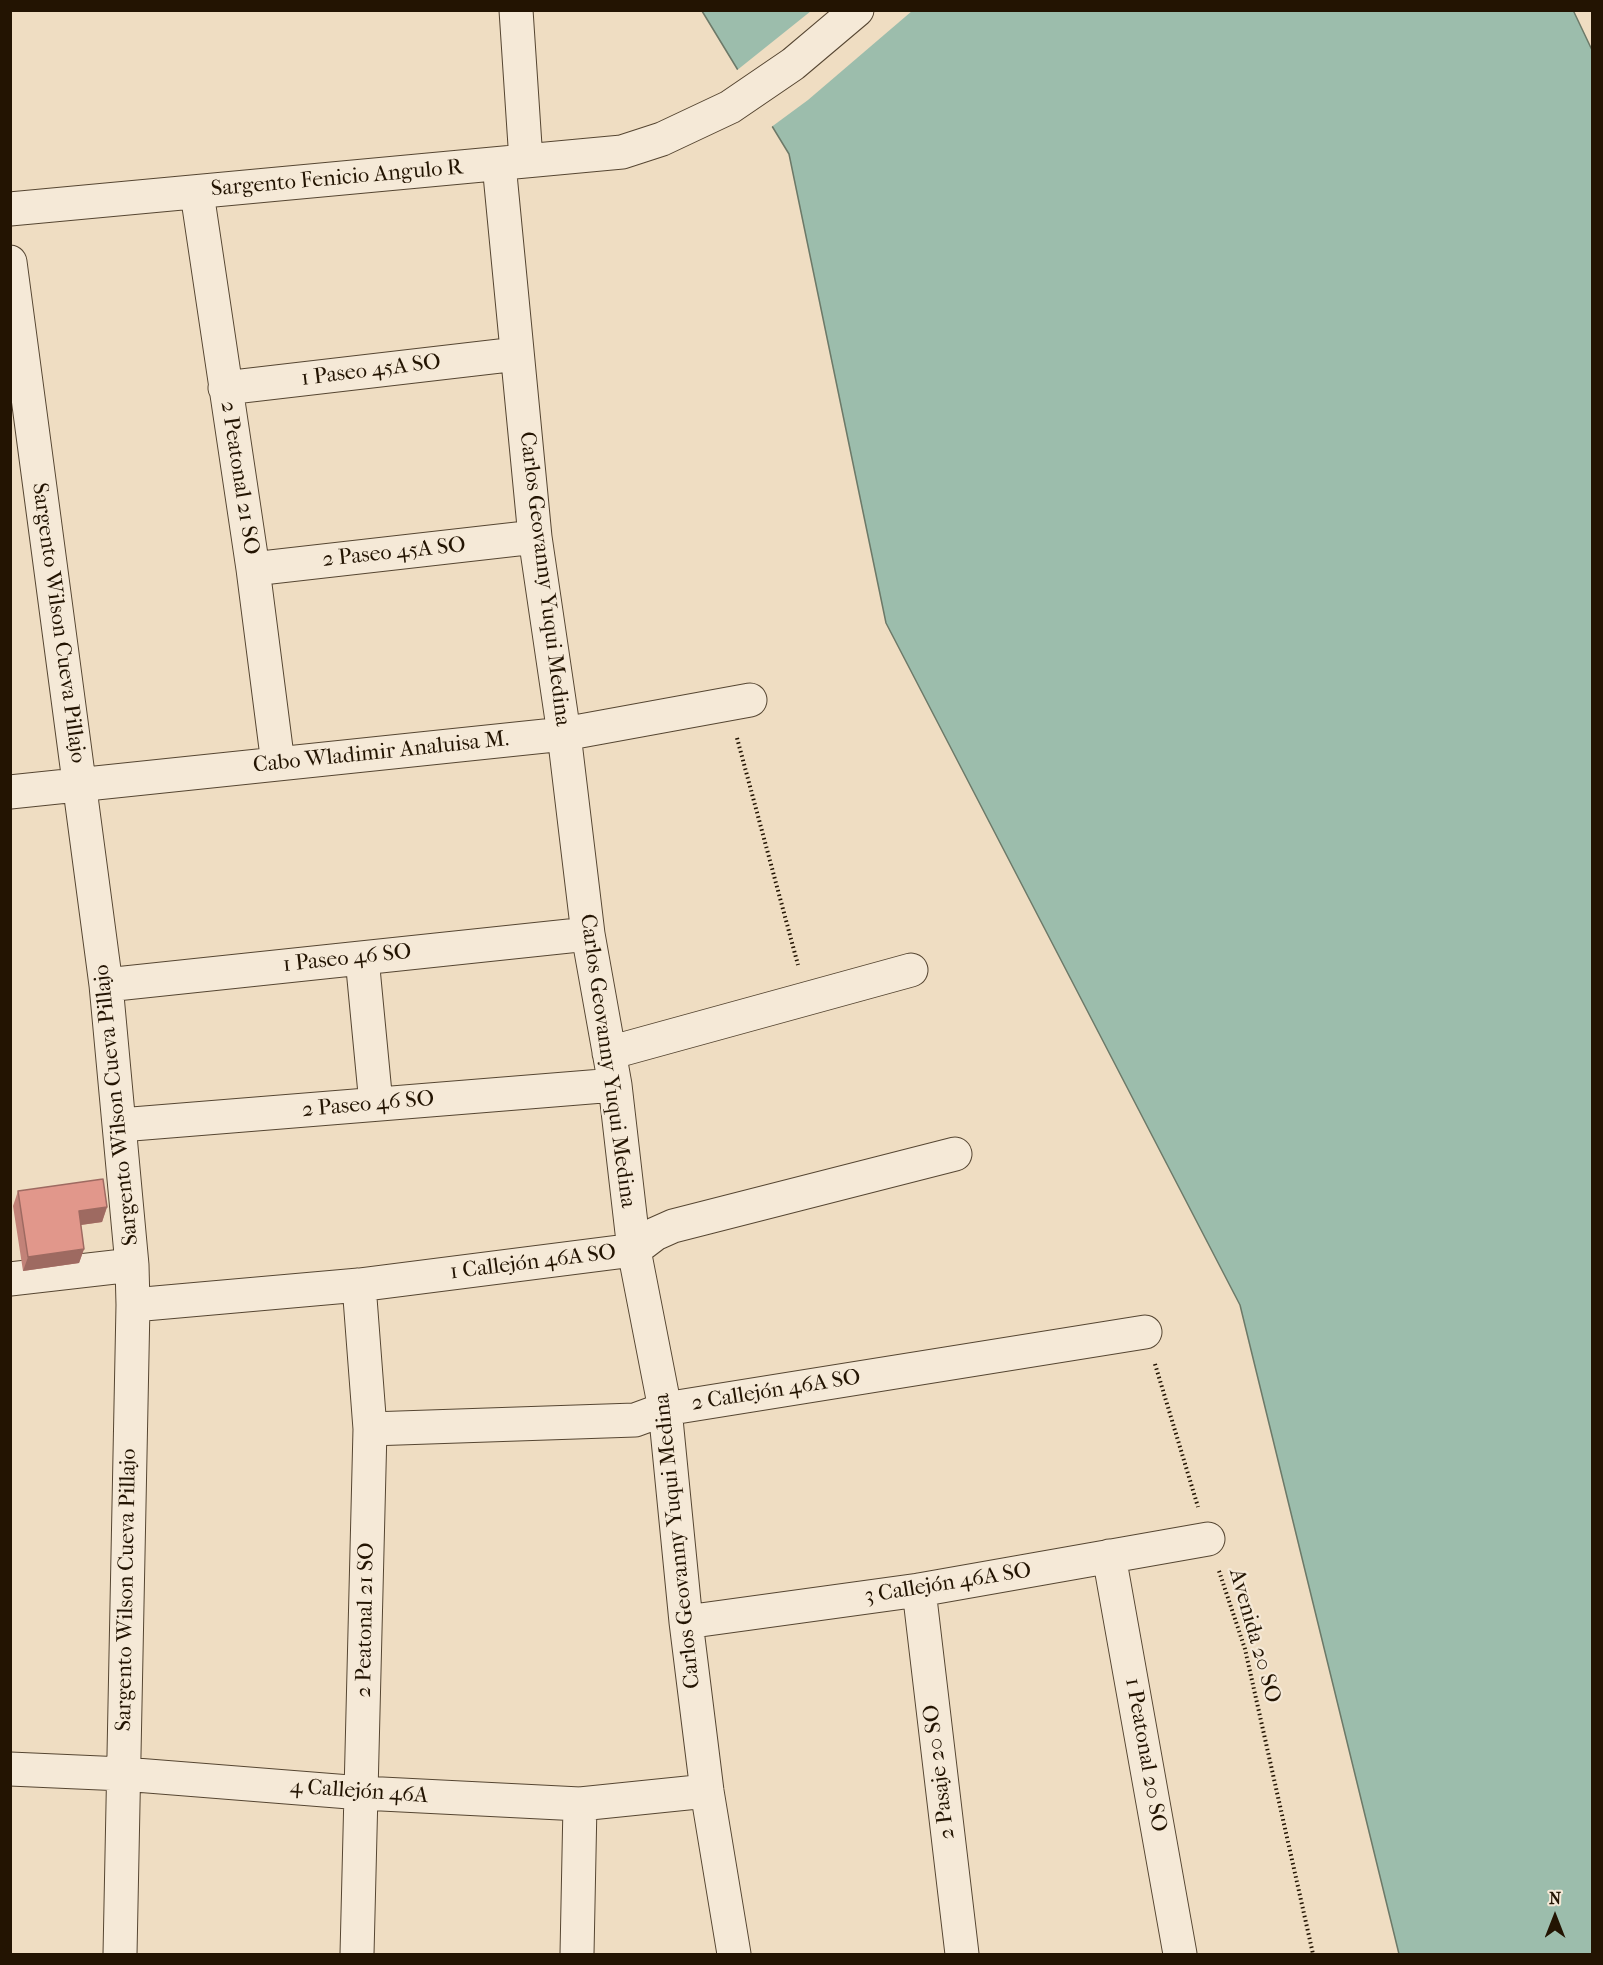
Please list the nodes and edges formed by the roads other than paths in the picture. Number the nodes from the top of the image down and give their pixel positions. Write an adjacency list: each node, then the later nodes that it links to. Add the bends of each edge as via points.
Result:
1 (516, 10): 3 (street, Carlos Geovanny Yuqui Medina)
2 (857, 10): 3 (street, Sargento Fenicio Angulo R, via 794,64 730,108 662,139 622,152)
3 (513, 163): 4 (street, Sargento Fenicio Angulo R); 7 (street, Carlos Geovanny Yuqui Medina)
4 (197, 193): 5 (street, Sargento Fenicio Angulo R); 8 (street, 2 Peatonal 21 SO)
5 (10, 209)
6 (10, 262): 14 (street, Sargento Wilson Cueva Pillajo)
7 (517, 354): 8 (street, 1 Paseo 45A SO); 9 (street, Carlos Geovanny Yuqui Medina)
8 (225, 388): 10 (street, 2 Peatonal 21 SO)
9 (535, 537): 10 (street, 2 Paseo 45A SO); 12 (street, Carlos Geovanny Yuqui Medina)
10 (253, 569): 13 (street, 2 Peatonal 21 SO)
11 (739, 703): 12 (street, Cabo Wladimir Analuisa M.)
12 (564, 734): 13 (street, Cabo Wladimir Analuisa M.); 16 (street, Carlos Geovanny Yuqui Medina)
13 (278, 764): 14 (street, Cabo Wladimir Analuisa M.)
14 (80, 786): 15 (street, Cabo Wladimir Analuisa M.); 19 (street, Sargento Wilson Cueva Pillajo)
15 (10, 792)
16 (588, 934): 17 (street, 1 Paseo 46 SO); 20 (street, Carlos Geovanny Yuqui Medina)
17 (362, 958): 19 (street, 1 Paseo 46 SO); 22 (street)
18 (911, 970): 20 (street)
19 (106, 985): 23 (street, Sargento Wilson Cueva Pillajo)
20 (609, 1053): 21 (street, Carlos Geovanny Yuqui Medina)
21 (615, 1086): 22 (street, 2 Paseo 46 SO); 25 (street, Carlos Geovanny Yuqui Medina)
22 (376, 1104): 23 (street, 2 Paseo 46 SO)
23 (120, 1125): 26 (street, Sargento Wilson Cueva Pillajo)
24 (955, 1154): 25 (street, 1 Callejón 46A SO, via 673,1226)
25 (634, 1250): 28 (street, 1 Callejón 46A SO); 31 (street, Carlos Geovanny Yuqui Medina)
26 (132, 1265): 27 (street); 29 (street, Sargento Wilson Cueva Pillajo)
27 (10, 1279)
28 (359, 1285): 29 (street, 1 Callejón 46A SO); 32 (street, 2 Peatonal 21 SO)
29 (133, 1305): 38 (street, Sargento Wilson Cueva Pillajo)
30 (1145, 1332): 31 (street, 2 Callejón 46A SO)
31 (665, 1409): 32 (street, 2 Callejón 46A SO, via 622,1421); 36 (street, Carlos Geovanny Yuqui Medina)
32 (370, 1429): 40 (street, 2 Peatonal 21 SO)
33 (1208, 1539): 34 (street, 3 Callejón 46A SO)
34 (1110, 1556): 35 (street, 3 Callejón 46A SO); 47 (street, 1 Peatonal 20 SO)
35 (919, 1590): 36 (street, 3 Callejón 46A SO); 46 (street, 2 Pasaje 20 SO)
36 (686, 1622): 39 (street, Carlos Geovanny Yuqui Medina)
37 (10, 1769): 38 (street, 4 Callejón 46A)
38 (123, 1774): 40 (street, 4 Callejón 46A); 42 (street, Sargento Wilson Cueva Pillajo)
39 (706, 1791): 41 (street, 4 Callejón 46A); 45 (street, Carlos Geovanny Yuqui Medina)
40 (362, 1793): 41 (street, 4 Callejón 46A); 43 (street, 2 Peatonal 21 SO)
41 (580, 1804): 44 (street)
42 (120, 1954)
43 (357, 1954)
44 (577, 1954)
45 (734, 1954)
46 (962, 1954)
47 (1180, 1954)

